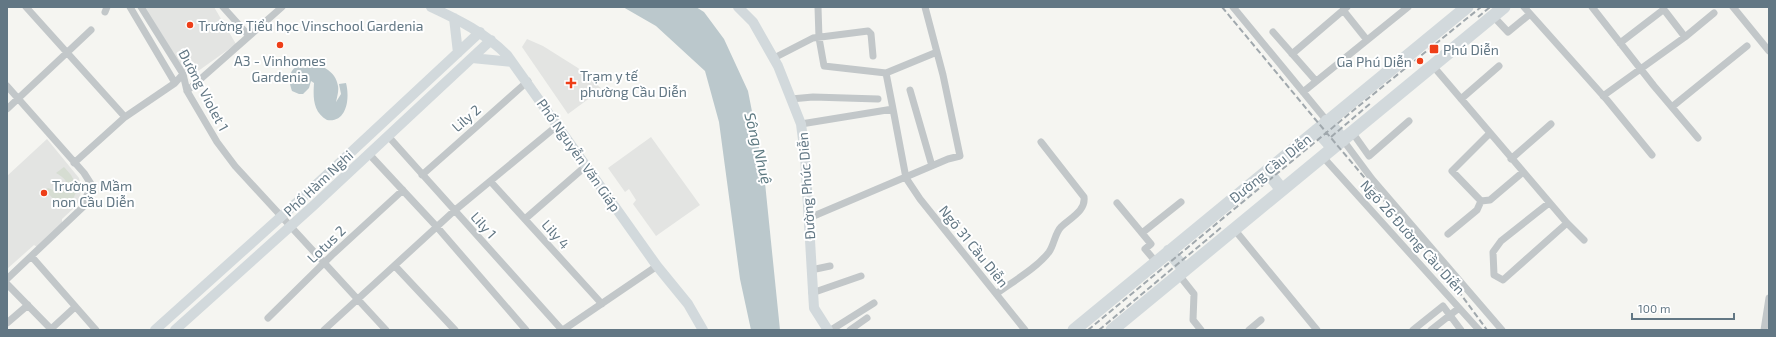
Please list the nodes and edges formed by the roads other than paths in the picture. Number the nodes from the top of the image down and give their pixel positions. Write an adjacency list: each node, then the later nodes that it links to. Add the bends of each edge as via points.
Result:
1 (26, 7): 34 (street)
2 (130, 7): 48 (street)
3 (140, 7): 45 (street, Đường Violet 1)
4 (223, 7): 25 (street)
5 (282, 7): 25 (street)
6 (431, 7): 21 (main road, Phố Nguyễn Văn Giáp)
7 (738, 7): 39 (main road, Đường Phúc Diễn, via 753,22)
8 (818, 7): 27 (street)
9 (925, 7): 33 (street)
10 (1233, 7): 52 (street)
11 (1408, 7): 29 (street)
12 (1467, 7): 66 (highway, Đường Cầu Diễn)
13 (1504, 7): 20 (highway, Đường Cầu Diễn)
14 (1524, 7): 19 (street)
15 (1592, 7): 30 (street)
16 (1733, 7): 32 (street)
17 (1345, 9): 29 (street); 36 (street)
18 (1714, 13): 26 (street)
19 (1530, 14): 20 (street, via 1508,32); 53 (street)
20 (1493, 16): 41 (highway, Đường Cầu Diễn)
21 (454, 18): 23 (main road, Phố Nguyễn Văn Giáp); 35 (main road)
22 (91, 30): 34 (street)
23 (480, 32): 28 (main road, Phố Nguyễn Văn Giáp); 35 (main road, Phố Hàm Nghi)
24 (1273, 32): 36 (street)
25 (249, 36): 51 (street)
26 (1685, 37): 30 (street, via 1663,10); 43 (street)
27 (819, 38): 37 (street, via 868,31 871,34); 39 (street, via 813,38); 44 (street, via 824,66)
28 (491, 40): 38 (main road, Phố Hàm Nghi); 40 (main road, Phố Nguyễn Văn Giáp)
29 (1367, 40): 47 (street)
30 (1620, 43): 43 (street)
31 (1747, 46): 58 (street)
32 (1769, 51)
33 (937, 52): 44 (street); 77 (street, via 960,156)
34 (68, 53): 54 (street); 61 (street)
35 (458, 53): 90 (main road, Phố Hàm Nghi)
36 (1292, 54): 47 (street)
37 (873, 56)
38 (472, 58): 40 (main road); 68 (main road, Phố Hàm Nghi)
39 (774, 58): 57 (main road, Đường Phúc Diễn)
40 (512, 62): 46 (main road, Phố Nguyễn Văn Giáp)
41 (1433, 66): 56 (street); 71 (highway, Đường Cầu Diễn)
42 (1499, 66): 56 (street)
43 (1641, 69): 53 (street); 58 (street)
44 (886, 72): 59 (street)
45 (183, 74): 48 (street); 51 (street, Đường Violet 1)
46 (528, 81): 65 (main road, Phố Nguyễn Văn Giáp); 80 (street, Lily 2)
47 (1316, 81): 52 (street)
48 (175, 83): 61 (street)
49 (7, 86): 54 (street)
50 (910, 90): 77 (street)
51 (187, 91): 90 (street, Đường Violet 1, via 217,142)
52 (1303, 92): 66 (street)
53 (1603, 96): 73 (street)
54 (18, 98): 60 (street); 75 (street)
55 (878, 99): 57 (street, via 813,97)
56 (1461, 99): 67 (street)
57 (791, 100): 63 (main road, Đường Phúc Diễn)
58 (1673, 106): 69 (street)
59 (893, 108): 63 (street); 81 (street)
60 (7, 109)
61 (125, 117): 75 (street)
62 (1409, 121): 71 (street, via 1369,156)
63 (801, 124): 91 (main road, Đường Phúc Diễn, via 806,155)
64 (1551, 124): 74 (street)
65 (558, 125): 76 (main road, Phố Nguyễn Văn Giáp); 82 (street)
66 (1322, 126): 71 (highway); 78 (highway, Đường Cầu Diễn)
67 (1489, 134): 74 (street); 86 (street, via 1452,171)
68 (388, 136): 72 (main road, Phố Hàm Nghi); 80 (street, Lily 1)
69 (1698, 138)
70 (1041, 142): 114 (street, via 1084,197 1085,202 1060,228 1050,251)
71 (1338, 144): 84 (highway, Đường Cầu Diễn); 121 (street, Ngõ 26 Đường Cầu Diễn); 151 (street, via 1372,179)
72 (369, 154): 83 (street); 94 (main road, Phố Hàm Nghi)
73 (1652, 155)
74 (1511, 159): 79 (street)
75 (74, 164): 101 (street, via 91,184 83,207)
76 (587, 165): 92 (street); 105 (main road, Phố Nguyễn Văn Giáp)
77 (932, 166): 81 (street)
78 (1268, 171): 84 (highway); 100 (highway, Đường Cầu Diễn)
79 (1523, 172): 86 (street, via 1490,200); 87 (street)
80 (422, 175): 89 (street, Lily 1)
81 (906, 178): 91 (street); 114 (street, Ngõ 31 Cầu Diễn)
82 (491, 182): 89 (street); 92 (street, Lily 4)
83 (403, 190): 95 (street); 103 (street, Lotus 2)
84 (1282, 190): 96 (highway, Đường Cầu Diễn)
85 (1181, 202): 97 (street)
86 (1481, 202): 98 (street, via 1477,210)
87 (1549, 203): 93 (street); 93 (street, via 1501,241 1493,252 1494,275 1503,280)
88 (1117, 204): 97 (street)
89 (454, 211): 95 (street); 137 (street, Lily 1)
90 (282, 216): 94 (street, Đường Violet 1); 131 (main road, Phố Hàm Nghi)
91 (809, 218): 107 (main road, Đường Phúc Diễn)
92 (526, 219): 118 (street, Lily 4)
93 (1567, 223): 99 (street)
94 (291, 227): 103 (street, Đường Violet 1); 132 (main road, Phố Hàm Nghi)
95 (437, 227): 104 (street); 136 (street)
96 (1234, 229): 108 (highway, Đường Cầu Diễn); 147 (street)
97 (1142, 233): 102 (street, via 1151,244 1145,249)
98 (1448, 234)
99 (1584, 240)
100 (1169, 251): 102 (highway, Đường Cầu Diễn); 108 (highway)
101 (32, 257): 110 (street); 120 (street)
102 (1156, 262): 143 (highway, Đường Cầu Diễn)
103 (324, 263): 116 (street, Đường Violet 1); 123 (street, Lotus 2)
104 (394, 266): 116 (street); 135 (street)
105 (657, 266): 118 (street); 138 (main road, Phố Nguyễn Văn Giáp, via 688,304)
106 (830, 268): 107 (street)
107 (811, 272): 113 (main road, Đường Phúc Diễn)
108 (1182, 273): 144 (highway, Đường Cầu Diễn); 145 (street, via 1194,294 1193,320)
109 (861, 276): 113 (street)
110 (7, 279)
111 (7, 284): 119 (street)
112 (841, 288): 113 (street)
113 (812, 294): 139 (main road, Đường Phúc Diễn, via 814,308)
114 (996, 294): 142 (street, Ngõ 31 Cầu Diễn)
115 (1769, 298): 127 (street)
116 (358, 299): 133 (street); 134 (street, Đường Violet 1)
117 (874, 303): 140 (street)
118 (602, 304): 137 (street)
119 (28, 305): 126 (street); 129 (street)
120 (75, 307): 129 (street); 130 (street)
121 (1459, 308): 122 (street, Ngõ 26 Đường Cầu Diễn); 150 (street)
122 (1450, 315): 128 (street); 148 (street, via 1443,306); 149 (street, Ngõ 26 Đường Cầu Diễn)
123 (268, 318)
124 (867, 318): 141 (street)
125 (1261, 320): 146 (street)
126 (7, 323)
127 (1766, 326)
128 (1457, 328)
129 (50, 330)
130 (96, 330)
131 (154, 330)
132 (175, 330)
133 (324, 330)
134 (386, 330)
135 (455, 330)
136 (526, 330)
137 (562, 330)
138 (703, 330)
139 (828, 330)
140 (831, 330)
141 (850, 330)
142 (1025, 330)
143 (1074, 330)
144 (1112, 330)
145 (1201, 330)
146 (1249, 330)
147 (1317, 330)
148 (1414, 330)
149 (1431, 330)
150 (1479, 330)
151 (1502, 330)

